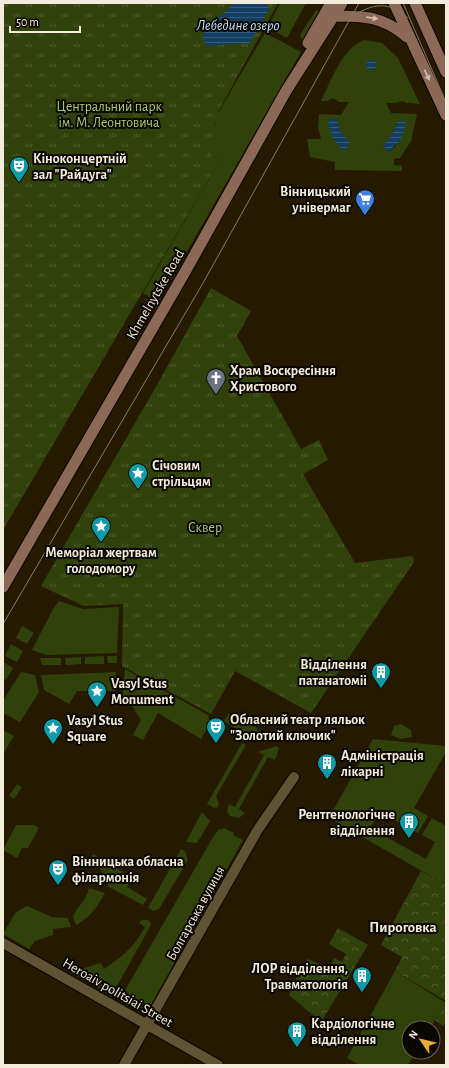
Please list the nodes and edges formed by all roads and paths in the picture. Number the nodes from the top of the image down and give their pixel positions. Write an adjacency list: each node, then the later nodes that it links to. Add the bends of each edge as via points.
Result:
1 (330, 3): 8 (main road)
2 (342, 3): 5 (main road, Khmelnytske Road)
3 (394, 3): 6 (main road)
4 (415, 3): 7 (main road)
5 (334, 16): 6 (main road, one-way to 6, via 377,19 395,27); 8 (main road, Khmelnytske Road)
6 (410, 40): 9 (main road, one-way to 9)
7 (446, 72)
8 (286, 91): 10 (main road, Khmelnytske Road)
9 (446, 115)
10 (3, 587)
11 (294, 777): 13 (street, Болгарська вулиця, via 257,830)
12 (3, 943): 13 (street, Heroaiv politsiai Street)
13 (148, 1025): 14 (street, Болгарська вулиця); 15 (street, Heroaiv politsiai Street)
14 (124, 1065)
15 (218, 1065)

